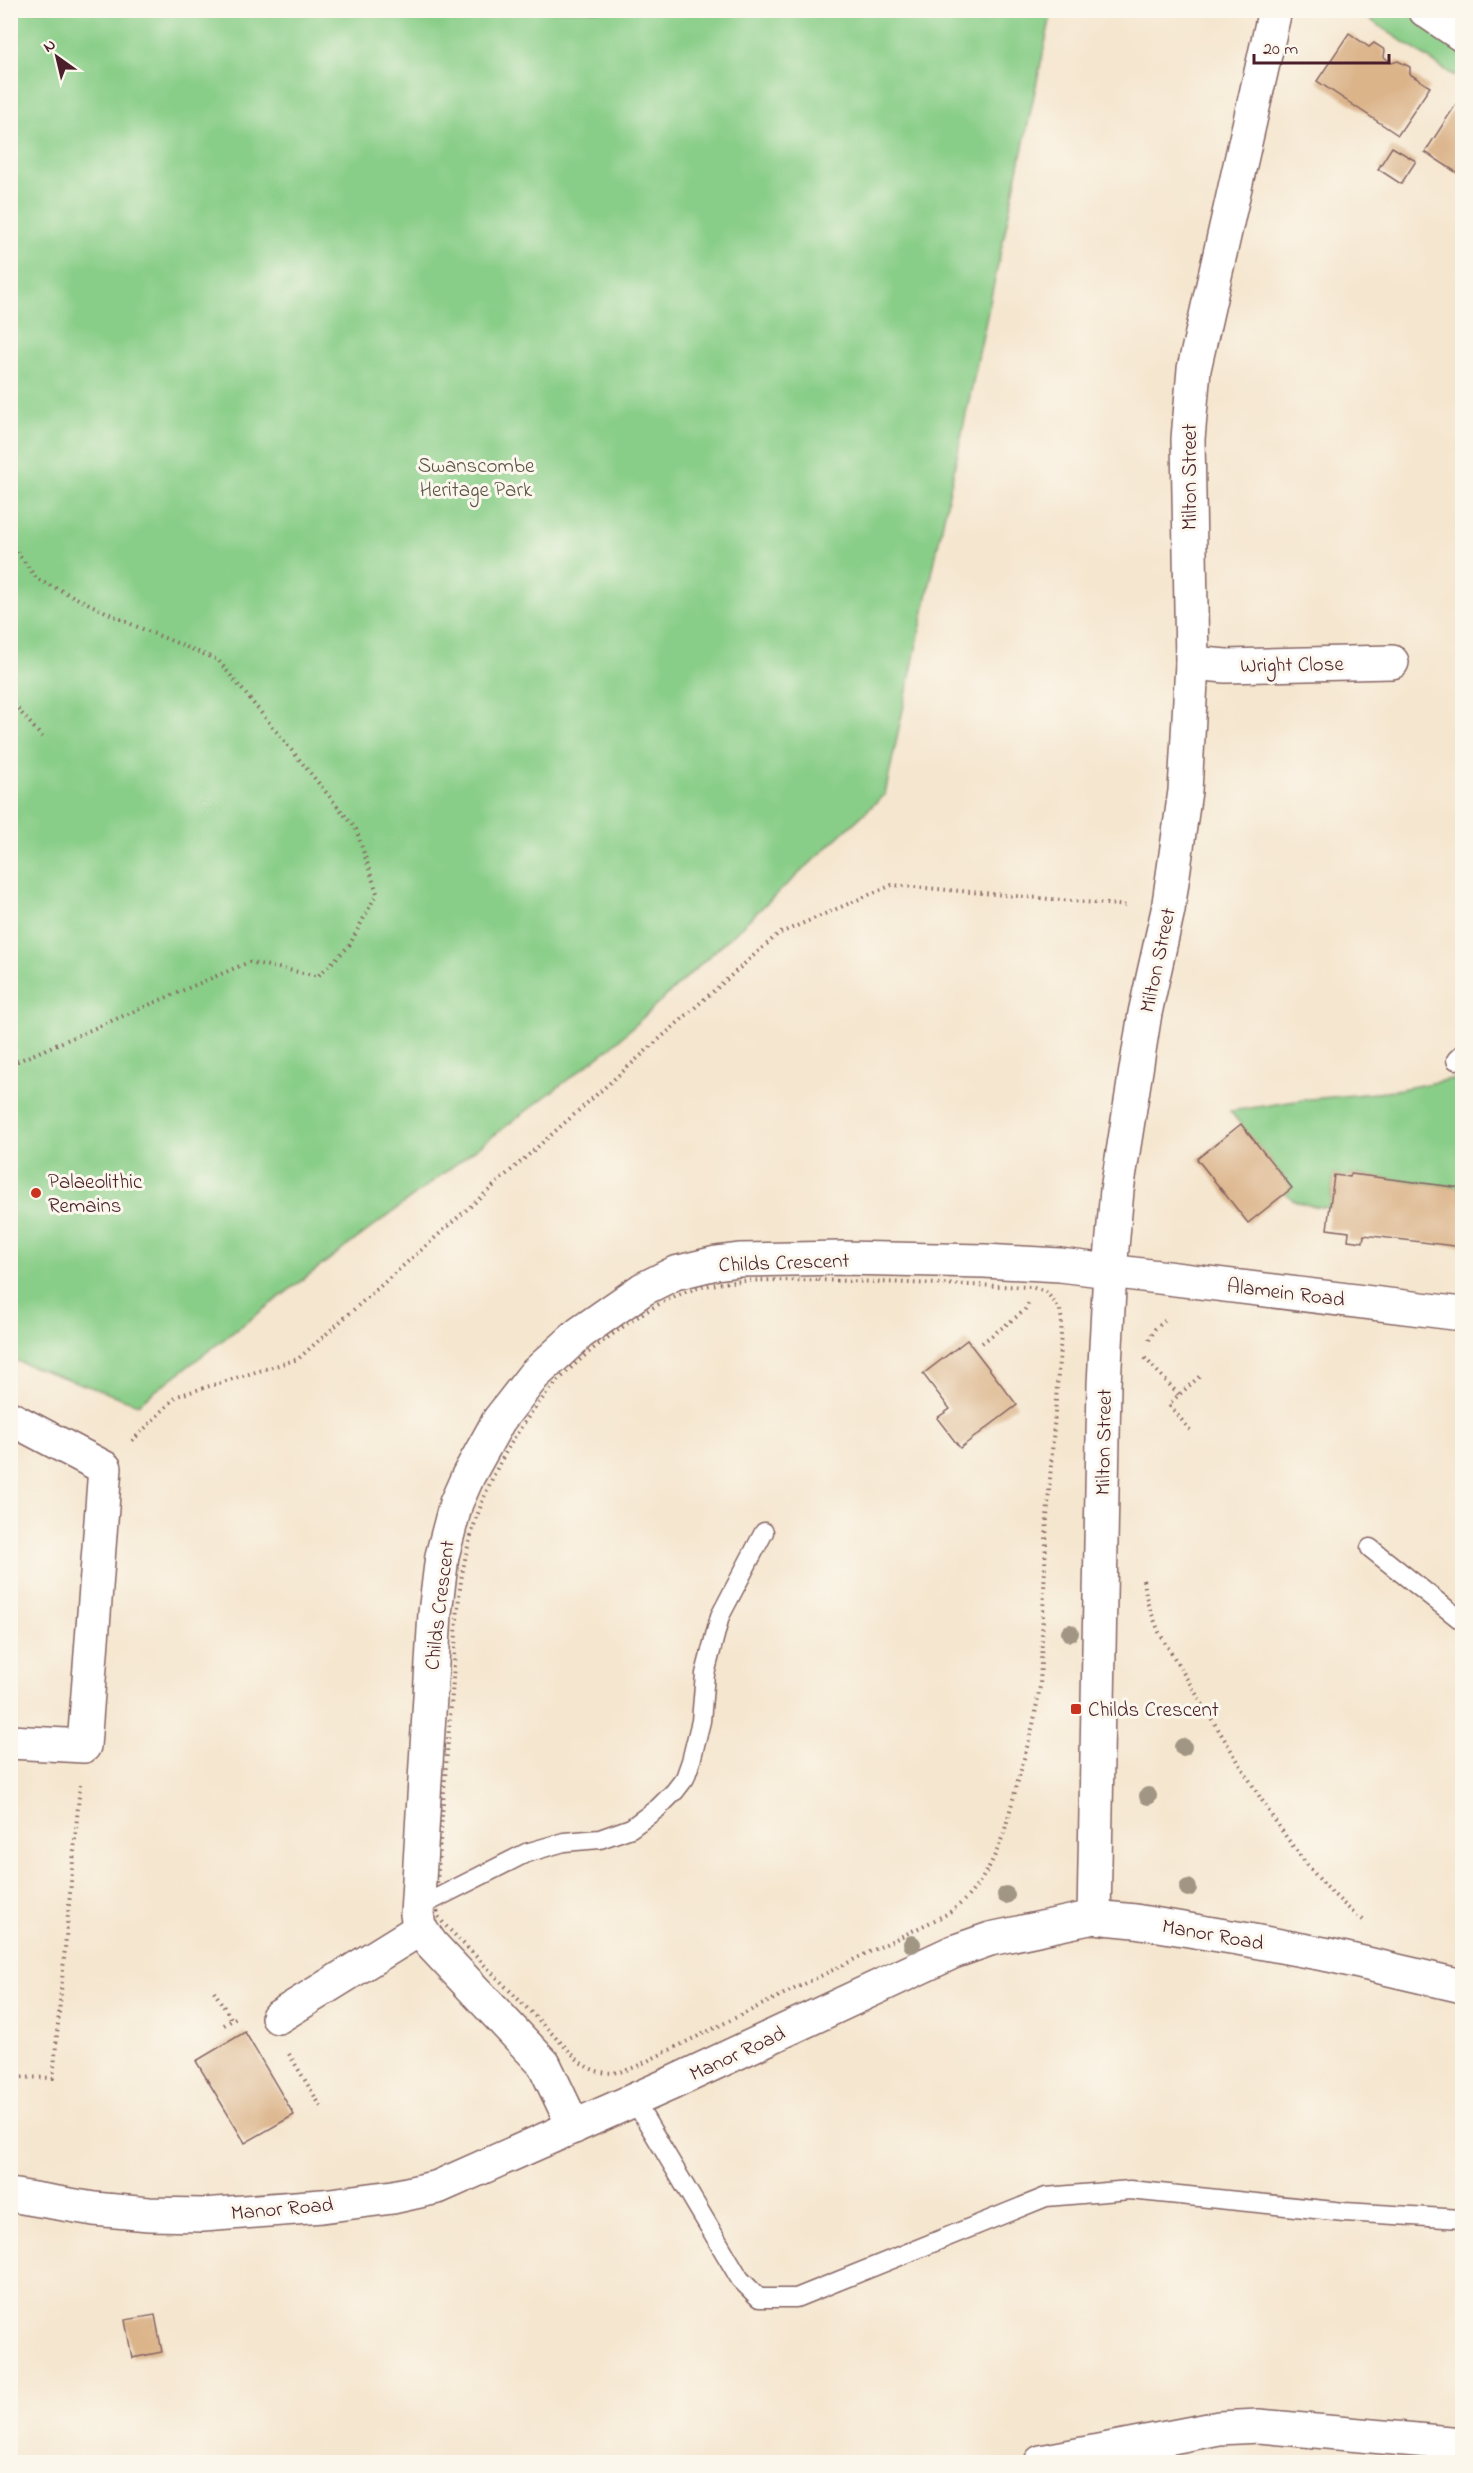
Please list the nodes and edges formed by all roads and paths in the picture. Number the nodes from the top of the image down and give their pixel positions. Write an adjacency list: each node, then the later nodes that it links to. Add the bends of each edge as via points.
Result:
1 (1275, 10): 6 (street, Milton Street, via 1194,369 1188,439)
2 (1425, 10): 3 (street)
3 (1462, 35)
4 (10, 542): 10 (path, via 37,579 218,660 356,829 377,893 349,946 318,976 249,962)
5 (1392, 662): 6 (street, Wright Close, via 1226,666)
6 (1192, 663): 9 (street, Milton Street, via 1185,790)
7 (10, 700): 8 (path)
8 (43, 738)
9 (1168, 909): 11 (street, Milton Street, via 1145,1013 1117,1190); 26 (path, via 892,885 778,934 298,1359 177,1396)
10 (10, 1061)
11 (1110, 1271): 15 (street, Alamein Road); 33 (street, Childs Crescent, via 1060,1265 854,1259 716,1263 675,1273 643,1289 589,1326 551,1359 517,1395 487,1440 460,1494 447,1533 434,1624); 34 (street, Milton Street, via 1104,1384)
12 (1031, 1287): 13 (path); 33 (path, via 818,1280 703,1287 631,1321 566,1371 515,1437 485,1494 468,1549); 33 (path, via 1052,1299 1062,1321 1048,1498 1040,1686 1000,1844 977,1887 960,1906 796,1990 614,2074 596,2071 580,2062 441,1922 437,1912)
13 (1031, 1293)
14 (1030, 1299): 17 (path, via 1024,1311)
15 (1462, 1314)
16 (1172, 1317): 18 (path, via 1155,1329)
17 (982, 1343)
18 (1146, 1345)
19 (1145, 1351): 20 (path)
20 (1144, 1357): 21 (path); 23 (path)
21 (1143, 1365)
22 (1200, 1376): 23 (path)
23 (1179, 1395): 25 (path, via 1170,1401 1170,1406)
24 (10, 1418): 26 (street)
25 (1190, 1430)
26 (105, 1468): 32 (street)
27 (764, 1532): 33 (lane, via 720,1616 705,1674 701,1721 691,1761 675,1791 631,1828 600,1839 564,1842 526,1853)
28 (1370, 1548): 30 (lane)
29 (1142, 1572): 35 (path, via 1159,1632 1260,1798 1317,1876)
30 (1462, 1621)
31 (10, 1742): 32 (street)
32 (84, 1746): 42 (path, via 53,2078)
33 (424, 1911): 39 (street); 44 (street, via 435,1950 544,2064)
34 (1094, 1917): 36 (street, Manor Road, via 1242,1939); 43 (street, Manor Road, via 1009,1934 963,1948)
35 (1366, 1922)
36 (1462, 1986)
37 (214, 1991): 40 (path)
38 (241, 2014): 40 (path)
39 (278, 2017)
40 (232, 2020): 41 (path)
41 (224, 2025)
42 (10, 2077)
43 (634, 2100): 44 (street, Manor Road); 46 (lane, via 740,2279 759,2298 795,2298 1046,2197 1130,2190 1344,2212)
44 (574, 2127): 45 (street, Manor Road, via 438,2187 322,2206 202,2215 149,2214)
45 (10, 2195)
46 (1462, 2219)
47 (1462, 2444): 48 (street, via 1259,2426 1219,2428)
48 (1097, 2457): 49 (street)
49 (1041, 2463)

